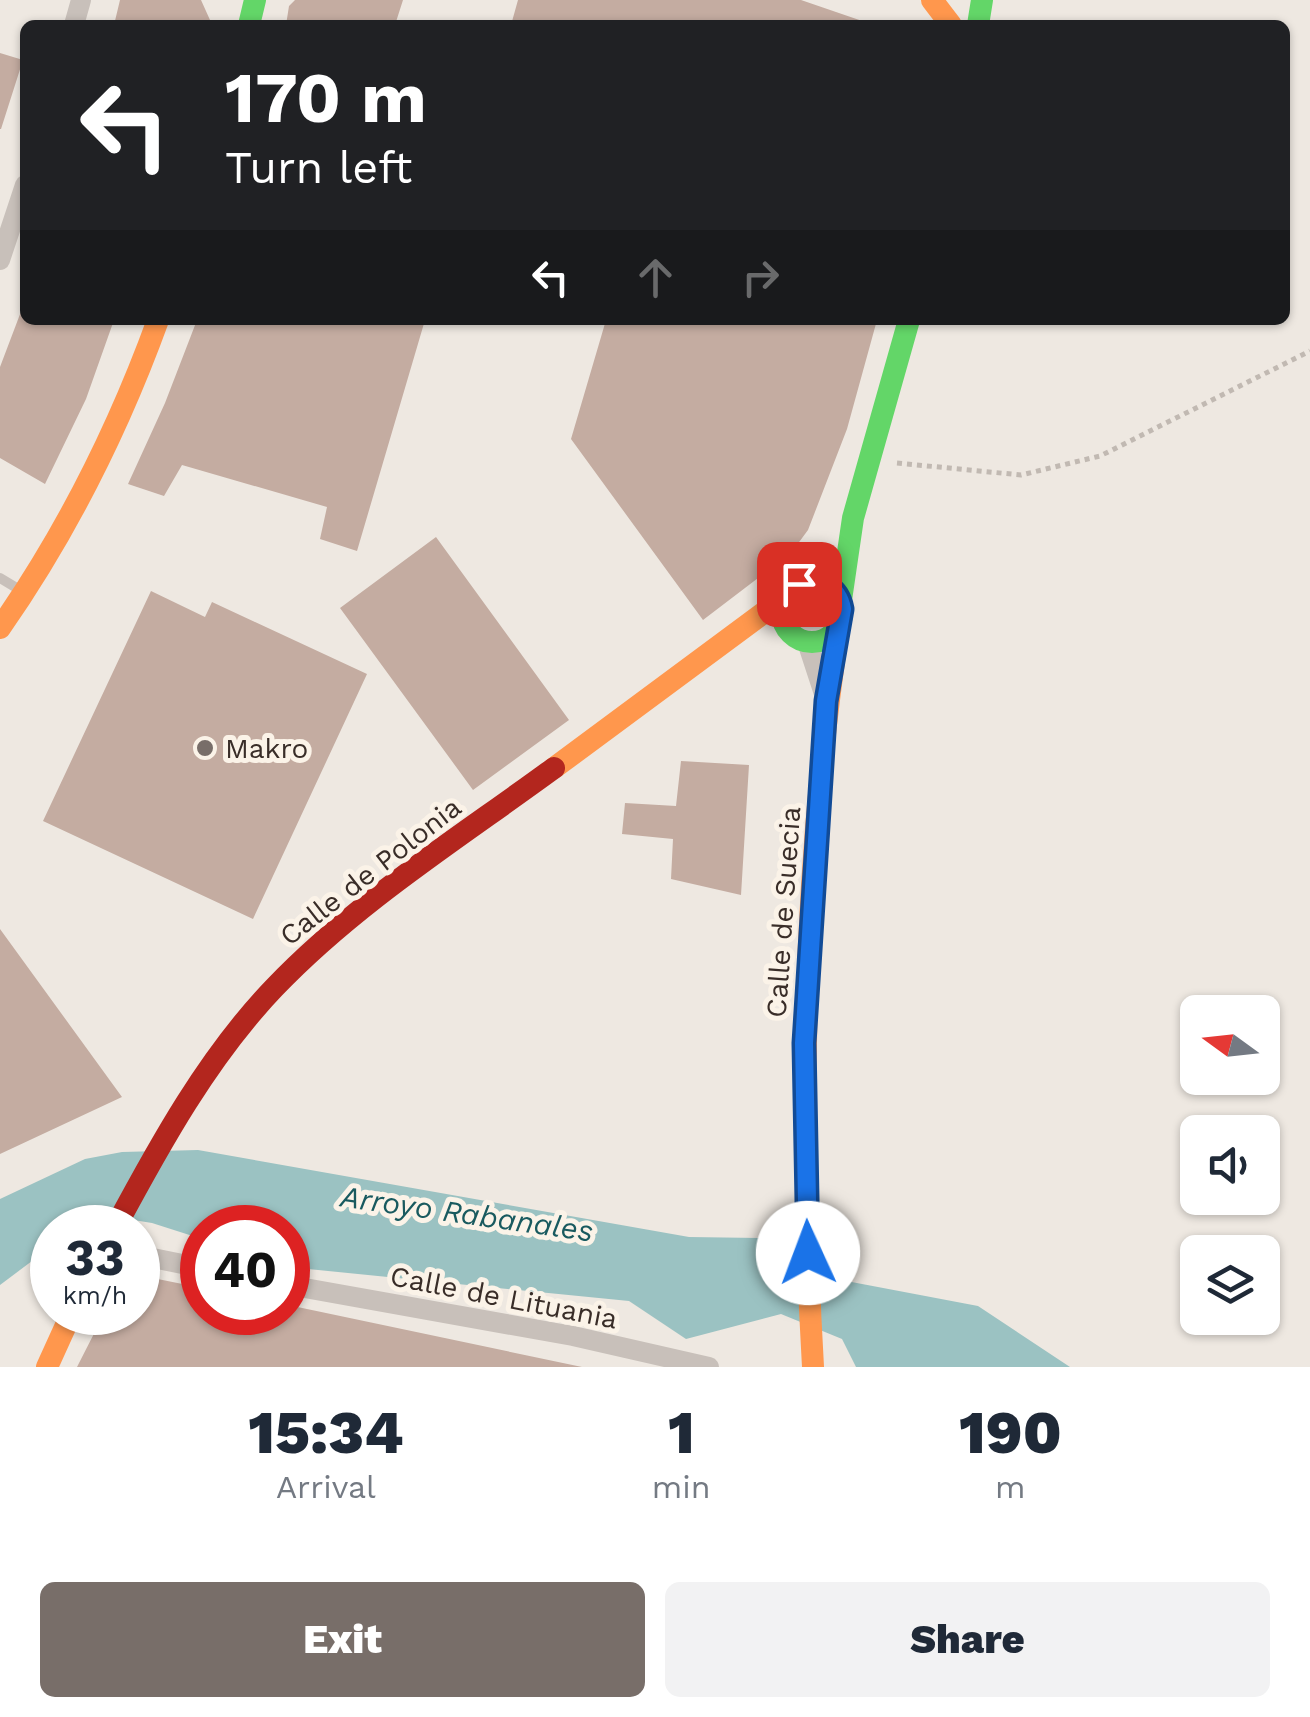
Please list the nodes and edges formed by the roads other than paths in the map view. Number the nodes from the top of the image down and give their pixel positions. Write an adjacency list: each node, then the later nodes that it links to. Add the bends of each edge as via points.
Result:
1 (932, 0): 2 (street)
2 (947, 20)
3 (20, 199): 4 (street)
4 (0, 260)
5 (156, 325): 10 (street, via 79,503)
6 (907, 325): 7 (street)
7 (853, 518): 9 (street); 12 (street)
8 (0, 578): 10 (lane)
9 (808, 581): 11 (street); 12 (street, via 828,585)
10 (25, 594): 14 (street)
11 (785, 598): 15 (street, Calle de Polonia); 16 (street, via 782,615)
12 (841, 600): 13 (street)
13 (839, 627): 16 (street, via 825,640); 17 (street, Calle de Suecia)
14 (0, 628)
15 (737, 633): 16 (street); 18 (street, Calle de Polonia, via 332,936 274,988 163,1138)
16 (798, 637): 17 (street, Calle de Suecia)
17 (826, 701): 23 (street, Calle de Suecia, via 804,1043)
18 (127, 1205)
19 (310, 1288): 22 (street, Calle de Lituania)
20 (62, 1335): 21 (street)
21 (47, 1367)
22 (709, 1367)
23 (814, 1367)

